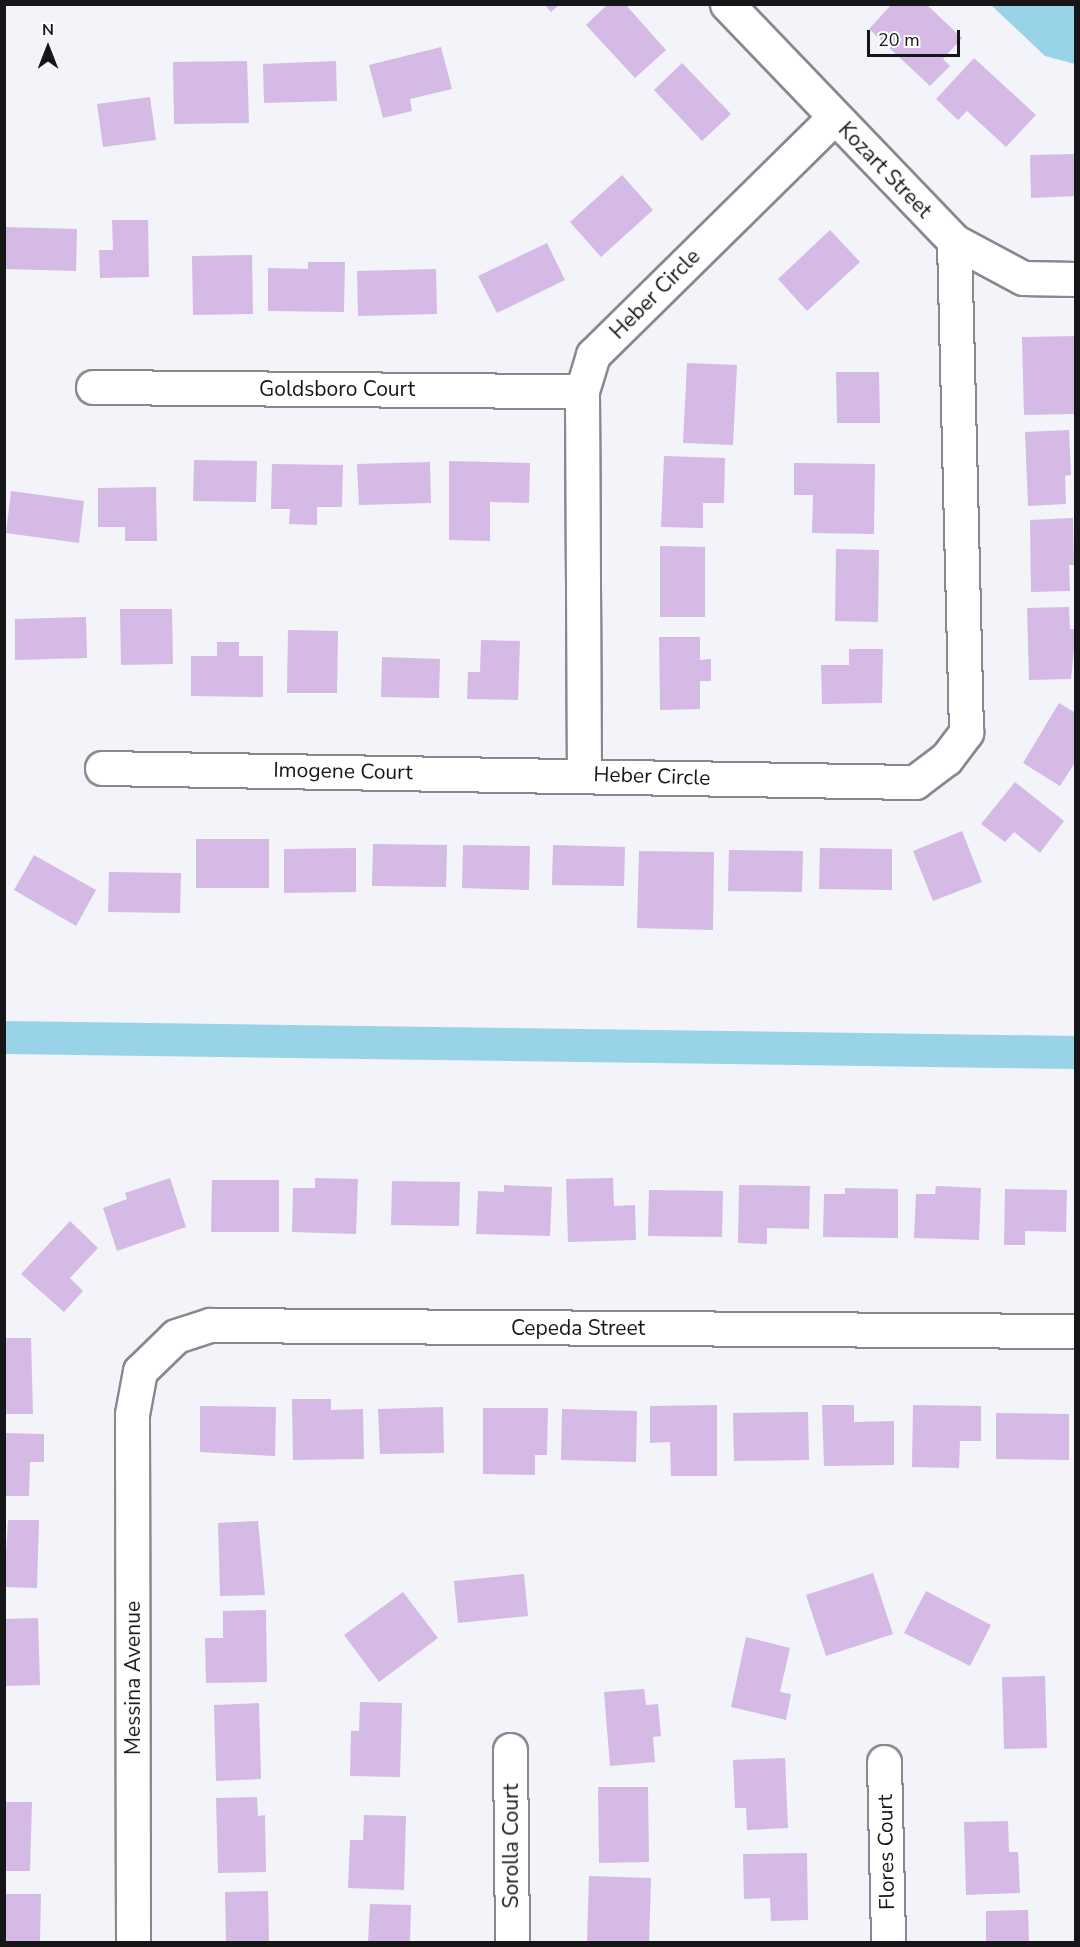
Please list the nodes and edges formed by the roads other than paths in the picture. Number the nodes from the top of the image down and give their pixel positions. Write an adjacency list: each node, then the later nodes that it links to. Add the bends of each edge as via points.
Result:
1 (727, 4): 2 (street, Kozart Street)
2 (834, 117): 3 (street, Kozart Street); 6 (street, Heber Circle, via 593,355)
3 (954, 241): 4 (street, Kozart Street, via 1023,278); 8 (street, Heber Circle, via 966,732 946,759 915,782)
4 (1076, 279)
5 (93, 387): 6 (street, Goldsboro Court)
6 (582, 391): 8 (street, Heber Circle)
7 (102, 768): 8 (street, Imogene Court)
8 (584, 775)
9 (1076, 1332): 10 (street, Cepeda Street, via 210,1325 176,1336 140,1371)
10 (132, 1414): 13 (street, Messina Avenue)
11 (510, 1750): 14 (street, Sorolla Court)
12 (884, 1762): 15 (street, Flores Court)
13 (133, 1942)
14 (512, 1942)
15 (888, 1942)

